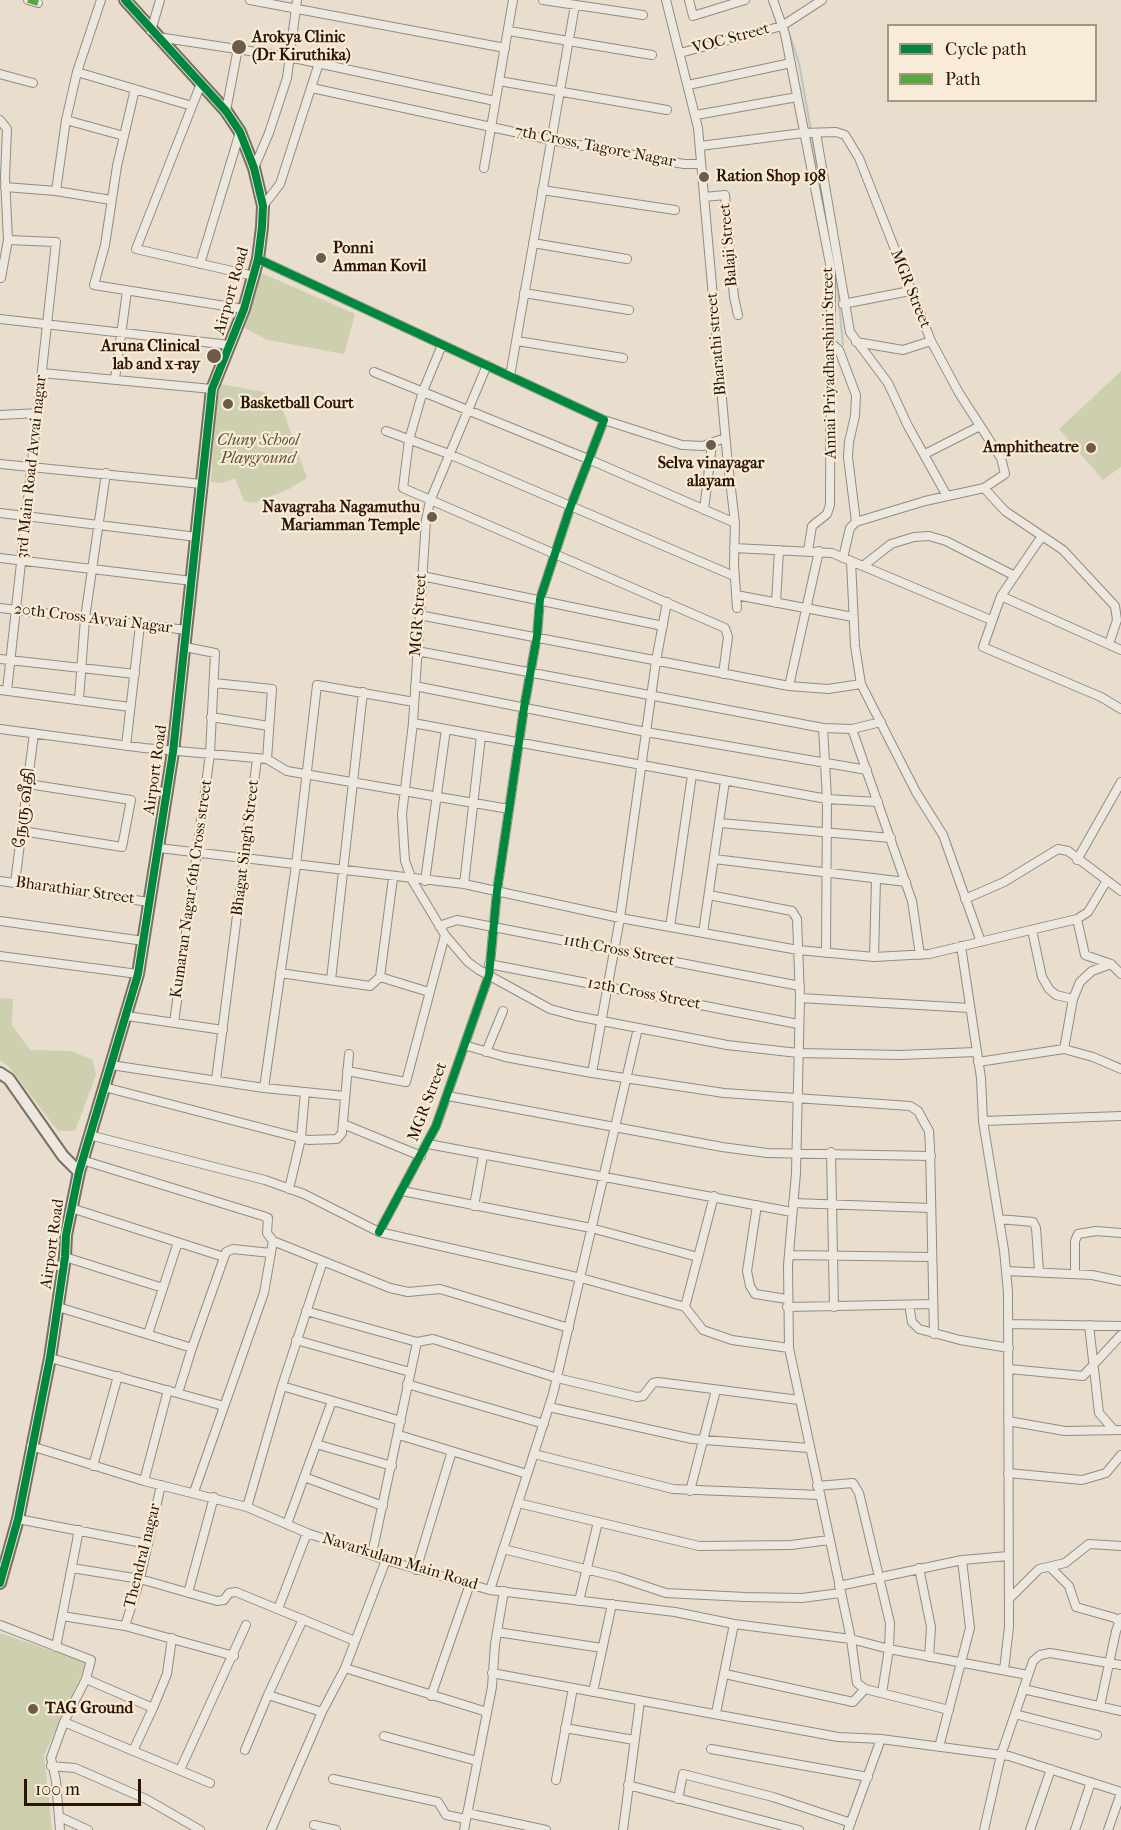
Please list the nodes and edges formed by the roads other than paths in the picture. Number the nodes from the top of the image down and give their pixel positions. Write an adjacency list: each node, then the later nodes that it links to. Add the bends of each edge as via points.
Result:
1 (28, 0): 13 (street)
2 (102, 0): 28 (street)
3 (125, 0): 19 (street, Airport Road)
4 (160, 0): 19 (street)
5 (250, 0): 14 (street)
6 (513, 0): 18 (street)
7 (543, 0): 15 (street)
8 (666, 0): 23 (street, Bharathi street)
9 (689, 0): 10 (street, via 693,16)
10 (745, 0)
11 (773, 0): 17 (street, Annai Priyadharshini Street)
12 (822, 0): 17 (street, VOC Street)
13 (38, 3)
14 (296, 4): 22 (street); 25 (street)
15 (575, 5): 16 (street); 20 (street)
16 (643, 15)
17 (782, 26): 23 (street, VOC Street); 27 (street, Annai Priyadharshini Street)
18 (509, 32): 20 (street); 22 (street)
19 (154, 34): 21 (street); 33 (street, Airport Road)
20 (568, 42): 24 (street); 36 (street)
21 (238, 48): 25 (street); 41 (street)
22 (506, 48): 30 (street)
23 (680, 53): 32 (street, Bharathi street)
24 (652, 55)
25 (289, 57): 26 (street); 53 (street, via 281,98)
26 (319, 63): 34 (street); 38 (street)
27 (791, 63): 32 (street); 37 (street, Annai Priyadharshini Street)
28 (77, 72): 35 (street); 44 (street)
29 (0, 74): 31 (street)
30 (499, 81): 36 (street); 38 (street)
31 (33, 83)
32 (688, 85): 42 (street, Bharathi street)
33 (200, 86): 39 (street); 41 (street, Airport Road)
34 (312, 88): 45 (street, 7th Cross, Tagore Nagar); 60 (street, via 280,184)
35 (135, 89): 39 (street); 49 (street)
36 (559, 93): 40 (street); 50 (street)
37 (797, 97): 42 (street); 47 (street, Annai Priyadharshini Street)
38 (495, 101): 45 (street)
39 (192, 106): 67 (street, via 136,249)
40 (667, 110)
41 (226, 111): 46 (street, Airport Road)
42 (696, 115): 51 (street, Bharathi street)
43 (0, 120): 55 (street, via 7,129)
44 (66, 120): 49 (street); 57 (street)
45 (490, 127): 50 (street, 7th Cross, Tagore Nagar); 54 (street)
46 (240, 132): 53 (street, Airport Road); 67 (street)
47 (804, 133): 48 (street, MGR Street); 51 (street); 82 (street, Annai Priyadharshini Street, via 831,269)
48 (816, 133): 71 (street, MGR Street, via 836,132 851,144); 73 (street)
49 (124, 136): 59 (street)
50 (551, 140): 52 (street, 7th Cross, Tagore Nagar); 56 (street)
51 (700, 146): 52 (street, Bharathi street)
52 (701, 164): 58 (street, Bharathi street)
53 (254, 168): 60 (street, Airport Road)
54 (484, 168)
55 (4, 183): 57 (street); 62 (street)
56 (542, 190): 61 (street); 64 (street)
57 (57, 191): 59 (street)
58 (704, 197): 76 (street, Balaji Street, via 725,195); 100 (street, Bharathi street)
59 (111, 200): 70 (street, via 94,285)
60 (263, 206): 65 (street, Airport Road)
61 (675, 210)
62 (4, 227): 63 (street)
63 (8, 240): 69 (street); 78 (street, 3rd Main Road Avvai nagar, via 56,242)
64 (533, 243): 66 (street); 72 (street)
65 (258, 259): 68 (street, Airport Road); 85 (street)
66 (627, 259)
67 (200, 264): 68 (street)
68 (254, 276): 74 (street, Airport Road)
69 (0, 281)
70 (127, 291): 74 (street); 79 (street)
71 (910, 291): 73 (street); 81 (street, MGR Street)
72 (524, 293): 75 (street); 80 (street)
73 (843, 304): 83 (street)
74 (244, 309): 84 (street, Airport Road)
75 (629, 310)
76 (738, 315)
77 (0, 319): 78 (street)
78 (46, 326): 79 (street); 89 (street, 3rd Main Road Avvai nagar)
79 (122, 333): 84 (street); 91 (street)
80 (517, 341): 86 (street); 90 (street)
81 (931, 341): 83 (street, via 903,350); 98 (street, MGR Street)
82 (830, 342): 117 (street, via 838,350 855,395 848,457); 124 (street, Annai Priyadharshini Street, via 830,505 827,514 812,526)
83 (856, 342): 104 (street, via 888,383)
84 (230, 345): 92 (street, Airport Road)
85 (442, 345): 87 (street); 93 (street)
86 (623, 358)
87 (486, 365): 90 (street); 94 (street, MGR Street)
88 (374, 372): 93 (street)
89 (42, 373): 91 (street); 95 (street, 3rd Main Road Avvai nagar)
90 (510, 376): 97 (street)
91 (115, 379): 92 (street)
92 (212, 389): 109 (street, Airport Road)
93 (423, 391): 94 (street); 101 (street)
94 (468, 409): 103 (street, MGR Street); 105 (street)
95 (39, 412): 96 (street); 107 (street, 3rd Main Road Avvai nagar)
96 (0, 415)
97 (604, 420): 102 (street, via 682,446); 105 (street)
98 (980, 426): 104 (street); 110 (street, MGR Street, via 1001,458 1005,474)
99 (386, 430): 101 (street)
100 (725, 438): 102 (street); 119 (street, Bharathi street)
101 (409, 440): 103 (street); 112 (street, via 403,488)
102 (712, 444): 114 (street)
103 (450, 454): 112 (street, MGR Street); 113 (street)
104 (925, 454): 111 (street)
105 (588, 459): 113 (street); 114 (street)
106 (0, 464): 107 (street)
107 (31, 467): 108 (street); 116 (street, 3rd Main Road Avvai nagar)
108 (106, 473): 109 (street); 118 (street)
109 (202, 484): 121 (street, Airport Road)
110 (984, 488): 111 (street); 120 (street, via 999,506)
111 (947, 496): 117 (street)
112 (430, 501): 126 (street); 133 (street, MGR Street)
113 (570, 508): 126 (street); 134 (street)
114 (704, 510): 119 (street)
115 (0, 513): 116 (street)
116 (27, 515): 118 (street); 129 (street, 3rd Main Road Avvai nagar)
117 (856, 522): 128 (street, via 850,528)
118 (98, 523): 121 (street); 131 (street)
119 (735, 523): 122 (street, Bharathi street)
120 (1042, 536): 132 (street); 153 (street, via 1063,550 1115,606 1117,620)
121 (197, 537): 135 (street, Airport Road)
122 (734, 548): 123 (street); 134 (street, Bharathi street)
123 (779, 550): 124 (street); 140 (street)
124 (808, 551): 125 (street)
125 (819, 551): 128 (street); 143 (street)
126 (556, 552): 138 (street); 139 (street)
127 (0, 558): 129 (street)
128 (847, 559): 130 (street); 146 (street)
129 (22, 561): 131 (street); 144 (street, 3rd Main Road Avvai nagar)
130 (863, 566): 132 (street, via 891,544 929,536); 148 (street)
131 (92, 568): 135 (street); 147 (street)
132 (1013, 575): 137 (street)
133 (422, 576): 138 (street); 145 (street, MGR Street)
134 (734, 576): 136 (street, Bharathi street)
135 (192, 581): 151 (street, Airport Road)
136 (736, 596): 140 (street); 142 (street, Bharathi street)
137 (1001, 596): 148 (street); 153 (street)
138 (540, 599): 150 (street); 152 (street)
139 (667, 602): 150 (street); 163 (street, via 725,628 728,637)
140 (776, 603): 143 (street)
141 (0, 608): 144 (street, 20th Cross Avvai Nagar)
142 (737, 608)
143 (805, 608): 146 (street); 167 (street)
144 (17, 610): 147 (street, 20th Cross Avvai Nagar); 158 (street, 3rd Main Road Avvai nagar)
145 (419, 615): 152 (street); 156 (street, MGR Street)
146 (854, 617): 165 (street)
147 (85, 618): 149 (street, 20th Cross Avvai Nagar); 160 (street)
148 (991, 620): 175 (street, via 983,647)
149 (140, 625): 151 (street, 20th Cross Avvai Nagar); 162 (street)
150 (663, 626): 159 (street)
151 (187, 630): 154 (street, Airport Road)
152 (537, 636): 159 (street); 161 (street)
153 (1109, 644): 155 (street)
154 (185, 647): 164 (street, via 215,653); 189 (street, Airport Road)
155 (1121, 650)
156 (417, 651): 161 (street); 166 (street, MGR Street)
157 (0, 658): 158 (street)
158 (10, 660): 160 (street); 168 (street, 3rd Main Road Avvai nagar)
159 (656, 660): 163 (street); 170 (street)
160 (81, 668): 162 (street); 171 (street)
161 (531, 673): 170 (street); 174 (street)
162 (135, 674): 173 (street)
163 (723, 674): 167 (street)
164 (214, 683): 176 (street); 179 (street, via 272,689)
165 (861, 684): 167 (street, via 820,689); 177 (street)
166 (415, 686): 172 (street, MGR Street); 174 (street)
167 (789, 686)
168 (3, 691): 171 (street)
169 (363, 692): 172 (street); 196 (street, via 317,685); 199 (street)
170 (651, 695): 180 (street); 184 (street)
171 (79, 700): 173 (street)
172 (414, 702): 178 (street, MGR Street)
173 (130, 707): 188 (street)
174 (524, 708): 184 (street); 187 (street)
175 (1121, 709)
176 (211, 717): 179 (street); 190 (street)
177 (881, 722): 183 (street); 232 (street, via 942,835)
178 (413, 723): 182 (street); 202 (street, MGR Street)
179 (269, 726): 192 (street)
180 (823, 728): 183 (street); 193 (street)
181 (0, 729): 185 (street, Bhagat Singh Street)
182 (446, 729): 186 (street); 203 (street)
183 (852, 729): 195 (street)
184 (646, 732): 193 (street); 194 (street)
185 (34, 733): 188 (street, Bhagat Singh Street); 201 (street, நேரு வீதி)
186 (481, 736): 187 (street); 205 (street)
187 (518, 743): 194 (street); 207 (street)
188 (126, 746): 189 (street, Bhagat Singh Street)
189 (173, 752): 190 (street, Bhagat Singh Street); 212 (street, Airport Road)
190 (210, 754): 191 (street, Bhagat Singh Street); 213 (street, Kumaran Nagar 6th Cross street)
191 (257, 759): 192 (street); 214 (street, Bhagat Singh Street)
192 (267, 759): 196 (street, via 277,767)
193 (824, 763): 195 (street); 204 (street)
194 (642, 767): 197 (street); 234 (street)
195 (867, 770): 206 (street)
196 (306, 774): 199 (street); 217 (street)
197 (692, 775): 198 (street); 238 (street)
198 (726, 781): 204 (street); 208 (street)
199 (352, 782): 202 (street); 218 (street)
200 (1121, 782): 216 (street)
201 (28, 784): 209 (street, நேரு வீதி); 209 (street, via 130,799 122,847)
202 (405, 789): 203 (street); 222 (street, MGR Street, via 402,837)
203 (437, 795): 205 (street); 224 (street)
204 (827, 799): 206 (street); 210 (street)
205 (473, 802): 207 (street); 228 (street)
206 (878, 802): 211 (street)
207 (509, 809): 230 (street)
208 (720, 823): 210 (street); 215 (street)
209 (22, 831): 227 (street, நேரு வீதி)
210 (827, 834): 211 (street); 219 (street)
211 (891, 838): 225 (street)
212 (159, 848): 213 (street); 233 (street, Airport Road)
213 (196, 853): 214 (street); 269 (street, Kumaran Nagar 6th Cross street)
214 (245, 859): 217 (street); 272 (street, Bhagat Singh Street)
215 (714, 859): 219 (street); 231 (street)
216 (1077, 860): 226 (street); 232 (street, via 1068,851 1058,849 1004,882)
217 (296, 865): 218 (street); 254 (street)
218 (341, 871): 220 (street); 259 (street)
219 (826, 874): 221 (street); 248 (street)
220 (393, 878): 222 (street); 258 (street)
221 (876, 879): 225 (street); 251 (street)
222 (412, 880): 224 (street); 237 (street, MGR Street)
223 (0, 881): 227 (street, Bharathiar Street)
224 (425, 881): 228 (street)
225 (906, 882): 249 (street)
226 (1106, 882): 229 (street); 235 (street, via 1088,912)
227 (15, 883): 233 (street, Bharathiar Street)
228 (464, 884): 230 (street)
229 (1120, 887)
230 (497, 891): 234 (street); 239 (street)
231 (710, 895): 241 (street); 247 (street, via 795,913)
232 (965, 899): 244 (street)
233 (149, 902): 243 (street, Airport Road)
234 (620, 918): 238 (street); 246 (street)
235 (1077, 919): 240 (street); 253 (street, via 1085,955)
236 (0, 921): 243 (street)
237 (439, 926): 239 (street, 11th Cross Street, via 457,920); 242 (street, MGR Street)
238 (670, 927): 241 (street)
239 (493, 928): 246 (street, 11th Cross Street); 252 (street)
240 (1032, 930): 244 (street); 264 (street, via 1042,977 1049,989)
241 (703, 933): 247 (street)
242 (445, 935): 257 (street, MGR Street, via 468,962); 262 (street)
243 (144, 941): 255 (street, Airport Road)
244 (981, 942): 245 (street)
245 (961, 946): 249 (street); 265 (street)
246 (614, 950): 260 (street, 11th Cross Street); 261 (street)
247 (798, 950): 248 (street); 260 (street)
248 (826, 953): 251 (street)
249 (920, 955): 251 (street)
250 (0, 956): 255 (street)
251 (874, 957)
252 (489, 964): 257 (street); 261 (street, 12th Cross Street)
253 (1111, 964): 256 (street); 264 (street, via 1084,977)
254 (280, 973): 259 (street); 288 (street)
255 (138, 974): 267 (street, Airport Road)
256 (1121, 974)
257 (489, 975): 268 (street, via 550,1009); 273 (street, MGR Street)
258 (380, 977): 259 (street, via 370,986); 262 (street)
259 (331, 980)
260 (800, 986): 263 (street)
261 (607, 987): 268 (street); 270 (street, 12th Cross Street)
262 (429, 992): 282 (street, via 406,1082)
263 (800, 998): 265 (street); 270 (street)
264 (1073, 999): 274 (street)
265 (970, 1008): 276 (street)
266 (503, 1011): 275 (street)
267 (127, 1016): 269 (street); 280 (street, Airport Road)
268 (601, 1021): 271 (street); 284 (street)
269 (174, 1023): 272 (street)
270 (798, 1024): 277 (street)
271 (638, 1028): 277 (street, via 727,1045); 285 (street)
272 (223, 1030): 286 (street, Bhagat Singh Street)
273 (464, 1045): 275 (street); 291 (street, MGR Street)
274 (1064, 1049): 279 (street); 281 (street)
275 (486, 1052): 284 (street)
276 (976, 1052): 277 (street); 279 (street)
277 (798, 1053): 292 (street)
278 (349, 1054): 282 (street)
279 (978, 1062): 294 (street)
280 (111, 1065): 286 (street); 287 (street, Airport Road)
281 (1121, 1069)
282 (347, 1071): 290 (street)
283 (0, 1073): 305 (street, via 9,1079 63,1156)
284 (592, 1073): 285 (street)
285 (625, 1079): 292 (street); 296 (street)
286 (216, 1080): 288 (street)
287 (104, 1087): 297 (street, Airport Road); 298 (street)
288 (264, 1088): 289 (street)
289 (305, 1092): 290 (street); 298 (street)
290 (345, 1096): 295 (street)
291 (448, 1096): 296 (street); 299 (street, MGR Street)
292 (798, 1100): 300 (street); 304 (street, via 910,1106 918,1111 928,1131)
293 (1121, 1116): 294 (street)
294 (983, 1121): 317 (street)
295 (343, 1124): 298 (street, via 337,1139); 302 (street, MGR Street)
296 (614, 1126): 300 (street, via 722,1147 767,1153); 306 (street)
297 (89, 1136): 305 (street, Airport Road); 307 (street)
298 (301, 1138): 307 (street)
299 (428, 1144): 302 (street, MGR Street); 303 (street)
300 (796, 1151): 301 (street); 310 (street)
301 (831, 1152): 304 (street); 311 (street)
302 (421, 1156): 308 (street, MGR Street)
303 (483, 1156): 306 (street); 313 (street)
304 (931, 1156): 315 (street)
305 (80, 1166): 314 (street, Airport Road); 321 (street, via 263,1216 268,1218 267,1233)
306 (603, 1176): 309 (street); 318 (street)
307 (289, 1189): 319 (street)
308 (402, 1191): 313 (street); 319 (street, MGR Street)
309 (714, 1196): 312 (street); 328 (street)
310 (793, 1203): 311 (street); 316 (street)
311 (832, 1204): 315 (street); 325 (street)
312 (757, 1205): 316 (street); 337 (street, via 747,1271 750,1286 755,1294)
313 (474, 1206): 318 (street)
314 (71, 1208): 322 (street); 326 (street, Airport Road)
315 (932, 1208): 329 (street)
316 (792, 1212): 324 (street)
317 (999, 1219): 331 (street); 332 (street, via 1033,1222)
318 (591, 1228): 328 (street); 334 (street)
319 (378, 1232): 334 (street)
320 (1121, 1233): 333 (street, via 1078,1234)
321 (273, 1241): 323 (street); 330 (street)
322 (178, 1242): 327 (street); 336 (street)
323 (271, 1253): 327 (street, via 233,1249); 369 (street, via 264,1293)
324 (789, 1256): 325 (street); 337 (street)
325 (833, 1256): 329 (street); 342 (street)
326 (65, 1257): 336 (street); 340 (street, Airport Road)
327 (224, 1257): 353 (street)
328 (698, 1257): 341 (street)
329 (932, 1257): 338 (street)
330 (323, 1261): 343 (street); 347 (street, via 390,1288 408,1292 440,1289)
331 (1006, 1270): 332 (street); 344 (street)
332 (1039, 1271): 333 (street)
333 (1076, 1274): 335 (street)
334 (581, 1278): 341 (street); 347 (street)
335 (1121, 1281)
336 (163, 1288): 348 (street)
337 (787, 1303): 342 (street); 354 (street)
338 (933, 1304): 339 (street); 349 (street)
339 (909, 1305): 342 (street); 349 (street, via 914,1325)
340 (58, 1307): 348 (street); 356 (street, Airport Road)
341 (685, 1307): 354 (street, via 703,1329 732,1340)
342 (834, 1307)
343 (306, 1311): 351 (street); 352 (street)
344 (1009, 1324): 345 (street); 355 (street)
345 (1089, 1325): 346 (street); 357 (street)
346 (1121, 1326)
347 (569, 1328): 361 (street)
348 (148, 1334): 353 (street)
349 (934, 1334): 355 (street)
350 (1121, 1335): 357 (street)
351 (297, 1340): 359 (street); 363 (street)
352 (417, 1342): 359 (street); 361 (street, via 433,1339)
353 (192, 1348): 366 (street)
354 (789, 1348): 367 (street)
355 (1009, 1348): 358 (street)
356 (50, 1358): 360 (street); 378 (street, Airport Road)
357 (1096, 1365): 358 (street, via 1077,1377); 374 (street, via 1099,1413)
358 (1009, 1369): 372 (street)
359 (410, 1372): 362 (street)
360 (118, 1376): 364 (street); 383 (street)
361 (557, 1378): 365 (street, via 637,1397 658,1382); 370 (street)
362 (407, 1384): 371 (street); 373 (street)
363 (282, 1386): 368 (street); 397 (street)
364 (168, 1390): 366 (street); 388 (street)
365 (717, 1390): 367 (street); 376 (street)
366 (178, 1393): 369 (street)
367 (799, 1400): 379 (street)
368 (332, 1401): 371 (street); 377 (street)
369 (224, 1406): 392 (street)
370 (549, 1407): 373 (street); 376 (street)
371 (401, 1421): 375 (street)
372 (1008, 1421): 374 (street, via 1065,1431); 385 (street)
373 (543, 1424): 381 (street)
374 (1117, 1430)
375 (399, 1435): 380 (street); 384 (street)
376 (704, 1440): 379 (street); 391 (street)
377 (316, 1444): 384 (street); 387 (street)
378 (32, 1446): 383 (street, Navarkulam Main Road); 398 (street, Airport Road)
379 (809, 1448): 390 (street)
380 (452, 1450): 386 (street); 414 (street)
381 (534, 1454): 386 (street); 391 (street)
382 (1121, 1455): 385 (street, via 1106,1473 1082,1479)
383 (93, 1466): 388 (street, Navarkulam Main Road)
384 (392, 1466): 396 (street)
385 (1008, 1473): 408 (street)
386 (527, 1474): 395 (street)
387 (304, 1477): 396 (street); 400 (street)
388 (144, 1481): 389 (street, Navarkulam Main Road)
389 (160, 1485): 392 (street, Navarkulam Main Road); 404 (street, Thendral nagar)
390 (817, 1486): 393 (street); 416 (street, via 847,1482 856,1485)
391 (690, 1491): 393 (street)
392 (194, 1492): 394 (street, Navarkulam Main Road)
393 (819, 1495): 403 (street)
394 (214, 1497): 397 (street, Navarkulam Main Road); 423 (street)
395 (518, 1503): 399 (street); 406 (street)
396 (383, 1506): 407 (street)
397 (248, 1507): 400 (street, Navarkulam Main Road)
398 (18, 1519): 401 (street); 418 (street, Airport Road)
399 (598, 1522): 403 (street, via 699,1546 791,1545); 415 (street)
400 (287, 1524): 402 (street, Navarkulam Main Road)
401 (80, 1530): 404 (street); 411 (street)
402 (307, 1533): 407 (street, Navarkulam Main Road); 427 (street)
403 (829, 1539): 420 (street)
404 (148, 1544): 417 (street, Thendral nagar)
405 (1121, 1546): 413 (street, via 1089,1544 1072,1559)
406 (503, 1549): 415 (street); 421 (street)
407 (372, 1554): 409 (street, Navarkulam Main Road)
408 (1008, 1556): 410 (street); 424 (street)
409 (386, 1560): 414 (street, Navarkulam Main Road); 438 (street)
410 (962, 1560): 412 (street); 444 (street, via 971,1618)
411 (72, 1568): 417 (street); 428 (street)
412 (919, 1568): 416 (street); 443 (street, via 932,1627)
413 (1051, 1568): 424 (street, via 1039,1569); 430 (street, via 1069,1586 1076,1607)
414 (416, 1570): 419 (street, Navarkulam Main Road)
415 (586, 1571): 420 (street, via 674,1593 802,1598); 425 (street)
416 (880, 1577): 420 (street); 441 (street, via 890,1623)
417 (140, 1579): 423 (street); 434 (street, Thendral nagar)
418 (0, 1583)
419 (470, 1584): 421 (street, Navarkulam Main Road); 459 (street)
420 (839, 1589): 437 (street)
421 (490, 1590): 422 (street, Navarkulam Main Road)
422 (504, 1592): 425 (street, Navarkulam Main Road); 435 (street)
423 (188, 1593): 427 (street, via 217,1601 236,1592)
424 (1009, 1599): 448 (street)
425 (579, 1601): 426 (street, Navarkulam Main Road)
426 (612, 1604): 431 (street, Navarkulam Main Road); 440 (street)
427 (278, 1609): 429 (street)
428 (62, 1616): 434 (street); 439 (street)
429 (303, 1619): 438 (street); 458 (street)
430 (1120, 1620): 445 (street)
431 (734, 1624): 437 (street, Navarkulam Main Road); 450 (street)
432 (0, 1625): 439 (street)
433 (246, 1625): 442 (street)
434 (125, 1626): 436 (street)
435 (497, 1632): 440 (street); 449 (street)
436 (172, 1638): 442 (street); 462 (street, via 167,1674)
437 (851, 1639): 441 (street, Navarkulam Main Road); 454 (street, via 857,1683)
438 (355, 1641): 447 (street)
439 (56, 1647): 452 (street, via 91,1660)
440 (602, 1648): 456 (street)
441 (889, 1649): 443 (street, Navarkulam Main Road); 457 (street)
442 (234, 1656): 483 (street)
443 (929, 1657): 444 (street, Navarkulam Main Road)
444 (963, 1662): 448 (street, Navarkulam Main Road); 463 (street)
445 (1108, 1663): 446 (street); 451 (street, via 1040,1654); 461 (street)
446 (1121, 1665)
447 (345, 1668): 459 (street); 465 (street)
448 (1004, 1670): 451 (street, Navarkulam Main Road)
449 (492, 1673): 453 (street); 466 (street)
450 (725, 1674): 454 (street, via 853,1702); 467 (street)
451 (1028, 1675): 455 (street)
452 (86, 1679): 462 (street); 469 (street)
453 (573, 1688): 456 (street); 470 (street)
454 (865, 1689): 457 (street)
455 (1023, 1689): 461 (street); 468 (street)
456 (593, 1692): 460 (street)
457 (882, 1693): 463 (street)
458 (268, 1695): 465 (street); 477 (street)
459 (431, 1696): 466 (street)
460 (640, 1701): 467 (street); 474 (street)
461 (1100, 1706): 464 (street)
462 (153, 1708): 478 (street)
463 (949, 1710): 475 (street)
464 (1121, 1711)
465 (322, 1712): 499 (street)
466 (487, 1712): 480 (street)
467 (716, 1713): 473 (street, via 838,1737)
468 (1015, 1714): 471 (street); 479 (street)
469 (64, 1722): 478 (street); 481 (street)
470 (565, 1728): 474 (street); 486 (street)
471 (1097, 1735)
472 (384, 1736): 480 (street)
473 (880, 1739): 475 (street); 484 (street)
474 (634, 1740): 489 (street)
475 (939, 1747): 479 (street)
476 (711, 1749): 484 (street)
477 (245, 1750)
478 (133, 1751): 483 (street)
479 (1001, 1755): 482 (street); 505 (street)
480 (477, 1761): 492 (street)
481 (51, 1766): 493 (street); 498 (street, via 75,1768 146,1799)
482 (1051, 1769): 487 (street); 506 (street)
483 (180, 1770): 488 (street)
484 (868, 1777): 495 (street)
485 (333, 1779): 492 (street, via 438,1802 446,1815)
486 (556, 1780)
487 (1091, 1782): 490 (street); 507 (street)
488 (210, 1783)
489 (628, 1785): 491 (street); 503 (street)
490 (1121, 1792): 508 (street)
491 (678, 1799): 495 (street, via 683,1774 773,1797); 504 (street)
492 (467, 1816): 501 (street); 502 (street)
493 (60, 1817): 496 (street); 497 (street)
494 (314, 1825): 500 (street)
495 (849, 1826)
496 (60, 1830)
497 (88, 1830)
498 (200, 1830)
499 (271, 1830)
500 (336, 1830)
501 (464, 1830)
502 (546, 1830)
503 (623, 1830)
504 (799, 1830)
505 (984, 1830)
506 (1030, 1830)
507 (1076, 1830)
508 (1108, 1830)

